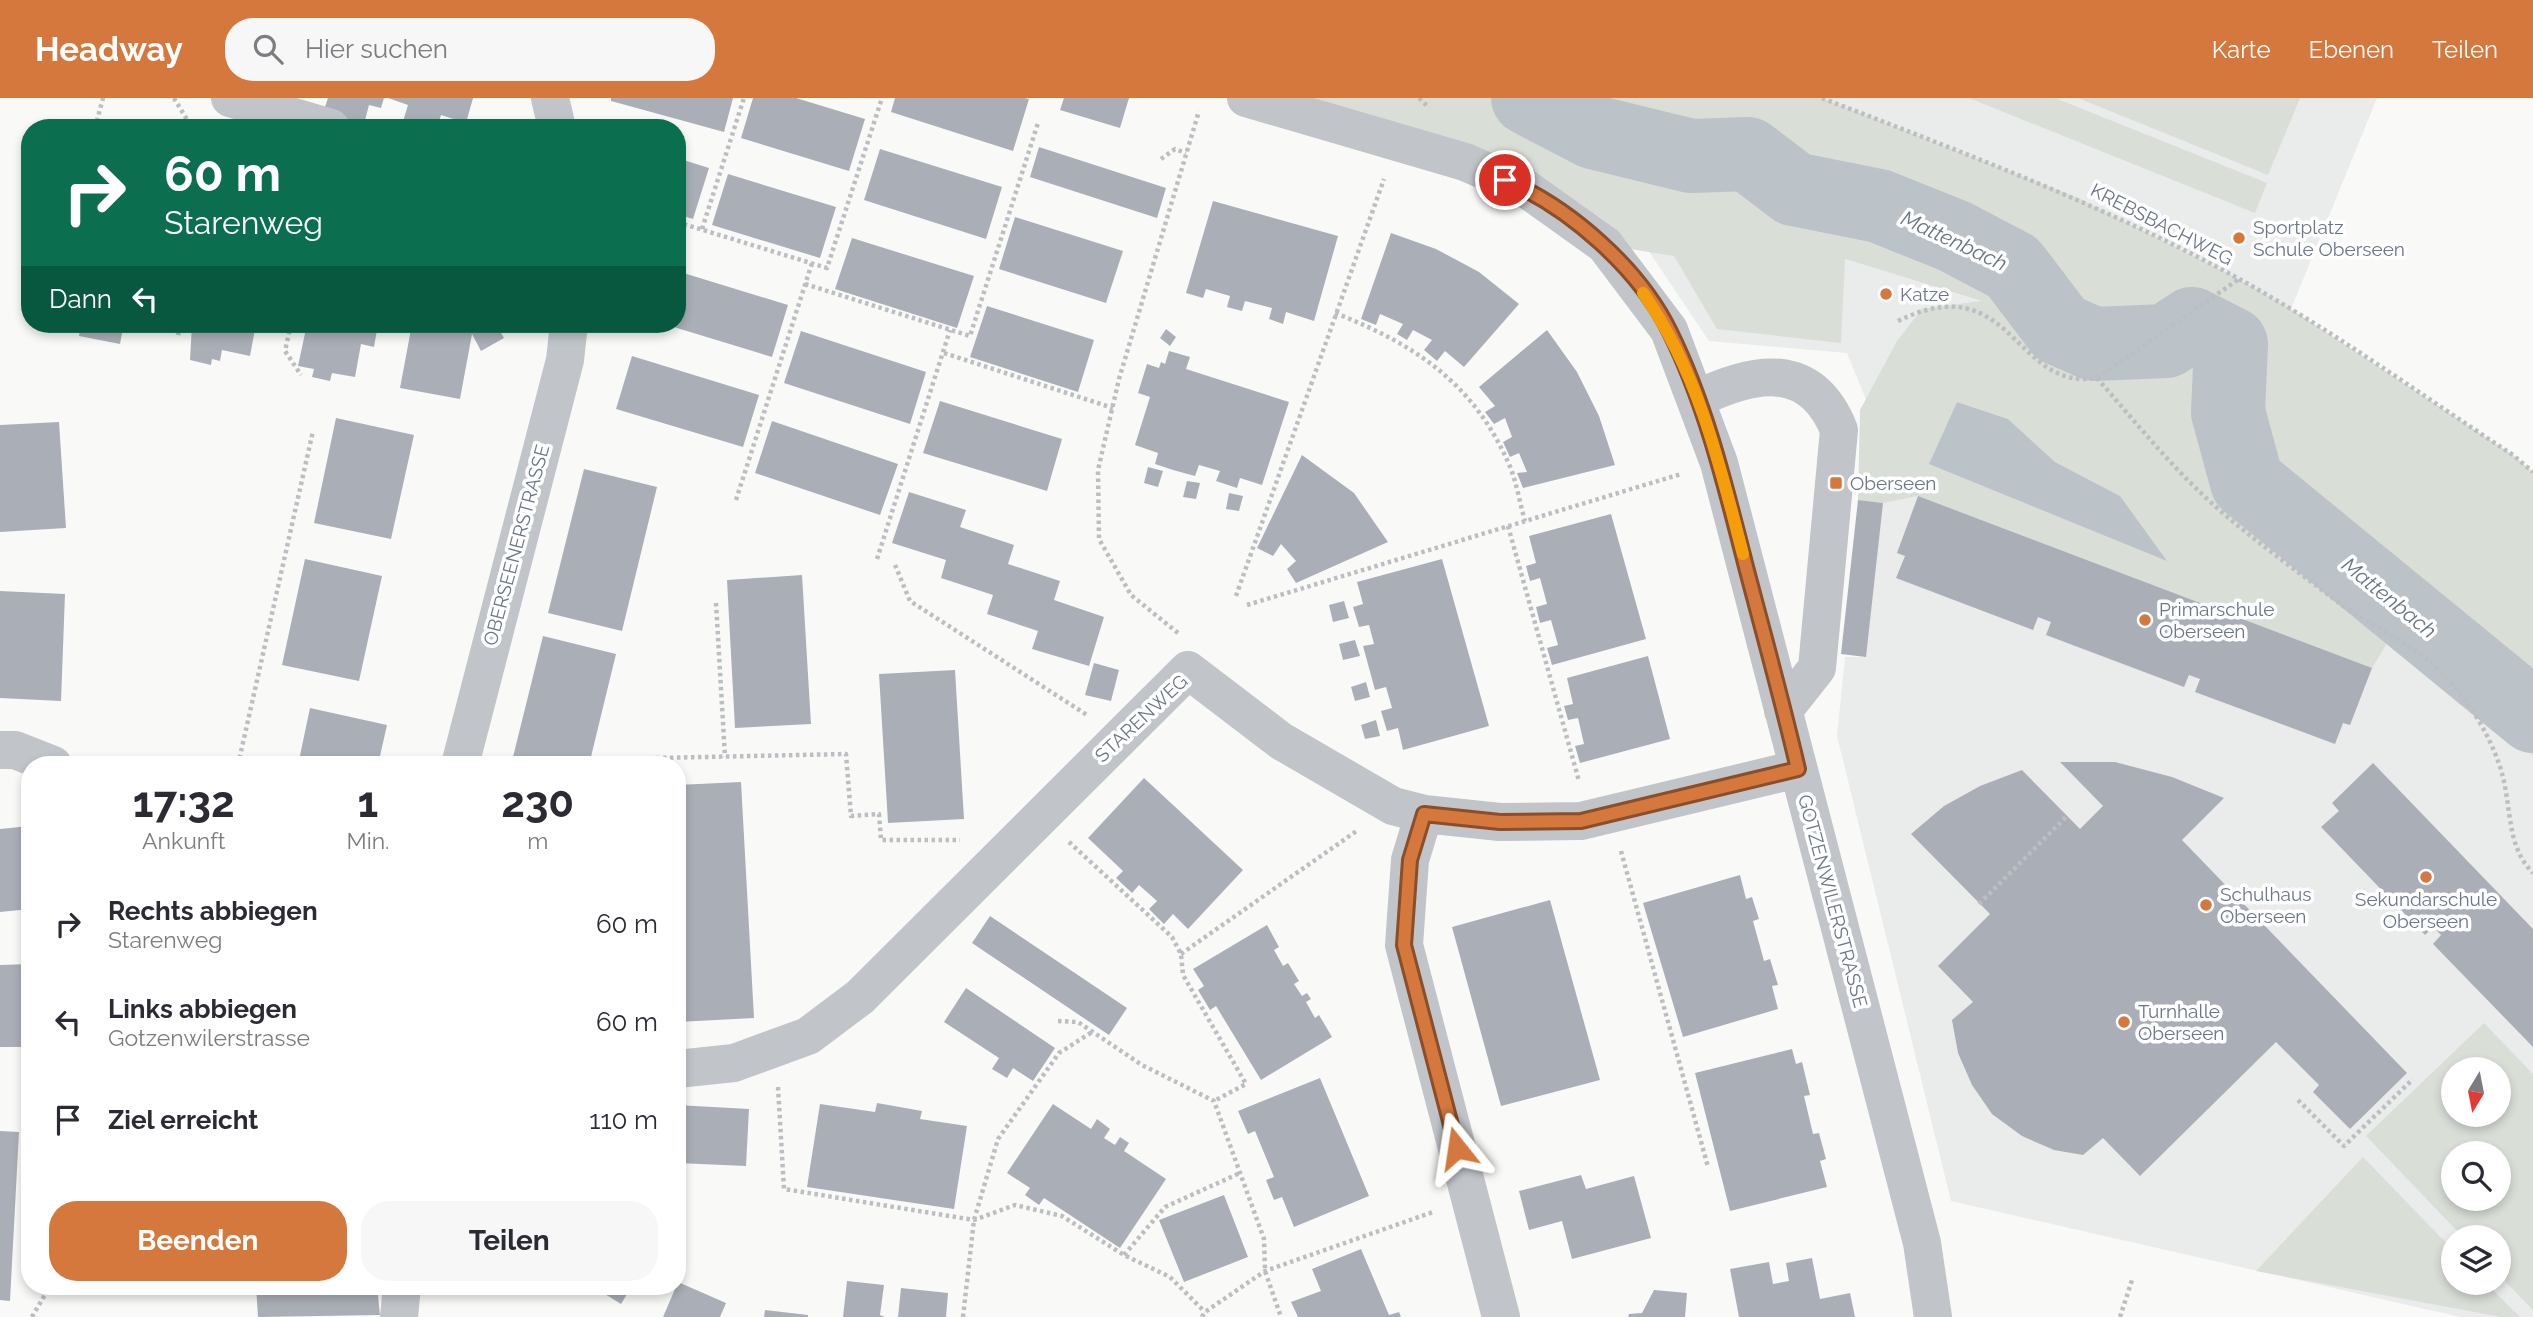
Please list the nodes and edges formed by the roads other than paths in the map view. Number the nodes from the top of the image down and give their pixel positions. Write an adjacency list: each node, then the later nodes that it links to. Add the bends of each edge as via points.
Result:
1 (230, 98): 4 (street)
2 (550, 98): 5 (street)
3 (1246, 98): 7 (street, GOTZENWILERSTRASSE, via 1465,162 1525,188 1605,245 1669,330)
4 (301, 119)
5 (555, 119)
6 (568, 333): 11 (street, OBERSEENERSTRASSE, via 565,360)
7 (1698, 399): 8 (street, GOTZENWILERSTRASSE); 8 (street, via 1745,381 1790,378 1821,399 1839,430 1817,667)
8 (1783, 711): 12 (street, GOTZENWILERSTRASSE)
9 (0, 750): 10 (street)
10 (30, 756)
11 (462, 756)
12 (1798, 769): 13 (street, STARENWEG, via 1596,817 1500,822); 18 (street, GOTZENWILERSTRASSE, via 1923,1243)
13 (1408, 810): 14 (street, STARENWEG, via 1282,741 1188,670 860,998 808,1036 734,1063); 17 (street, via 1404,945)
14 (686, 1068)
15 (401, 1295): 16 (street)
16 (399, 1317)
17 (1502, 1317)
18 (1933, 1317)

